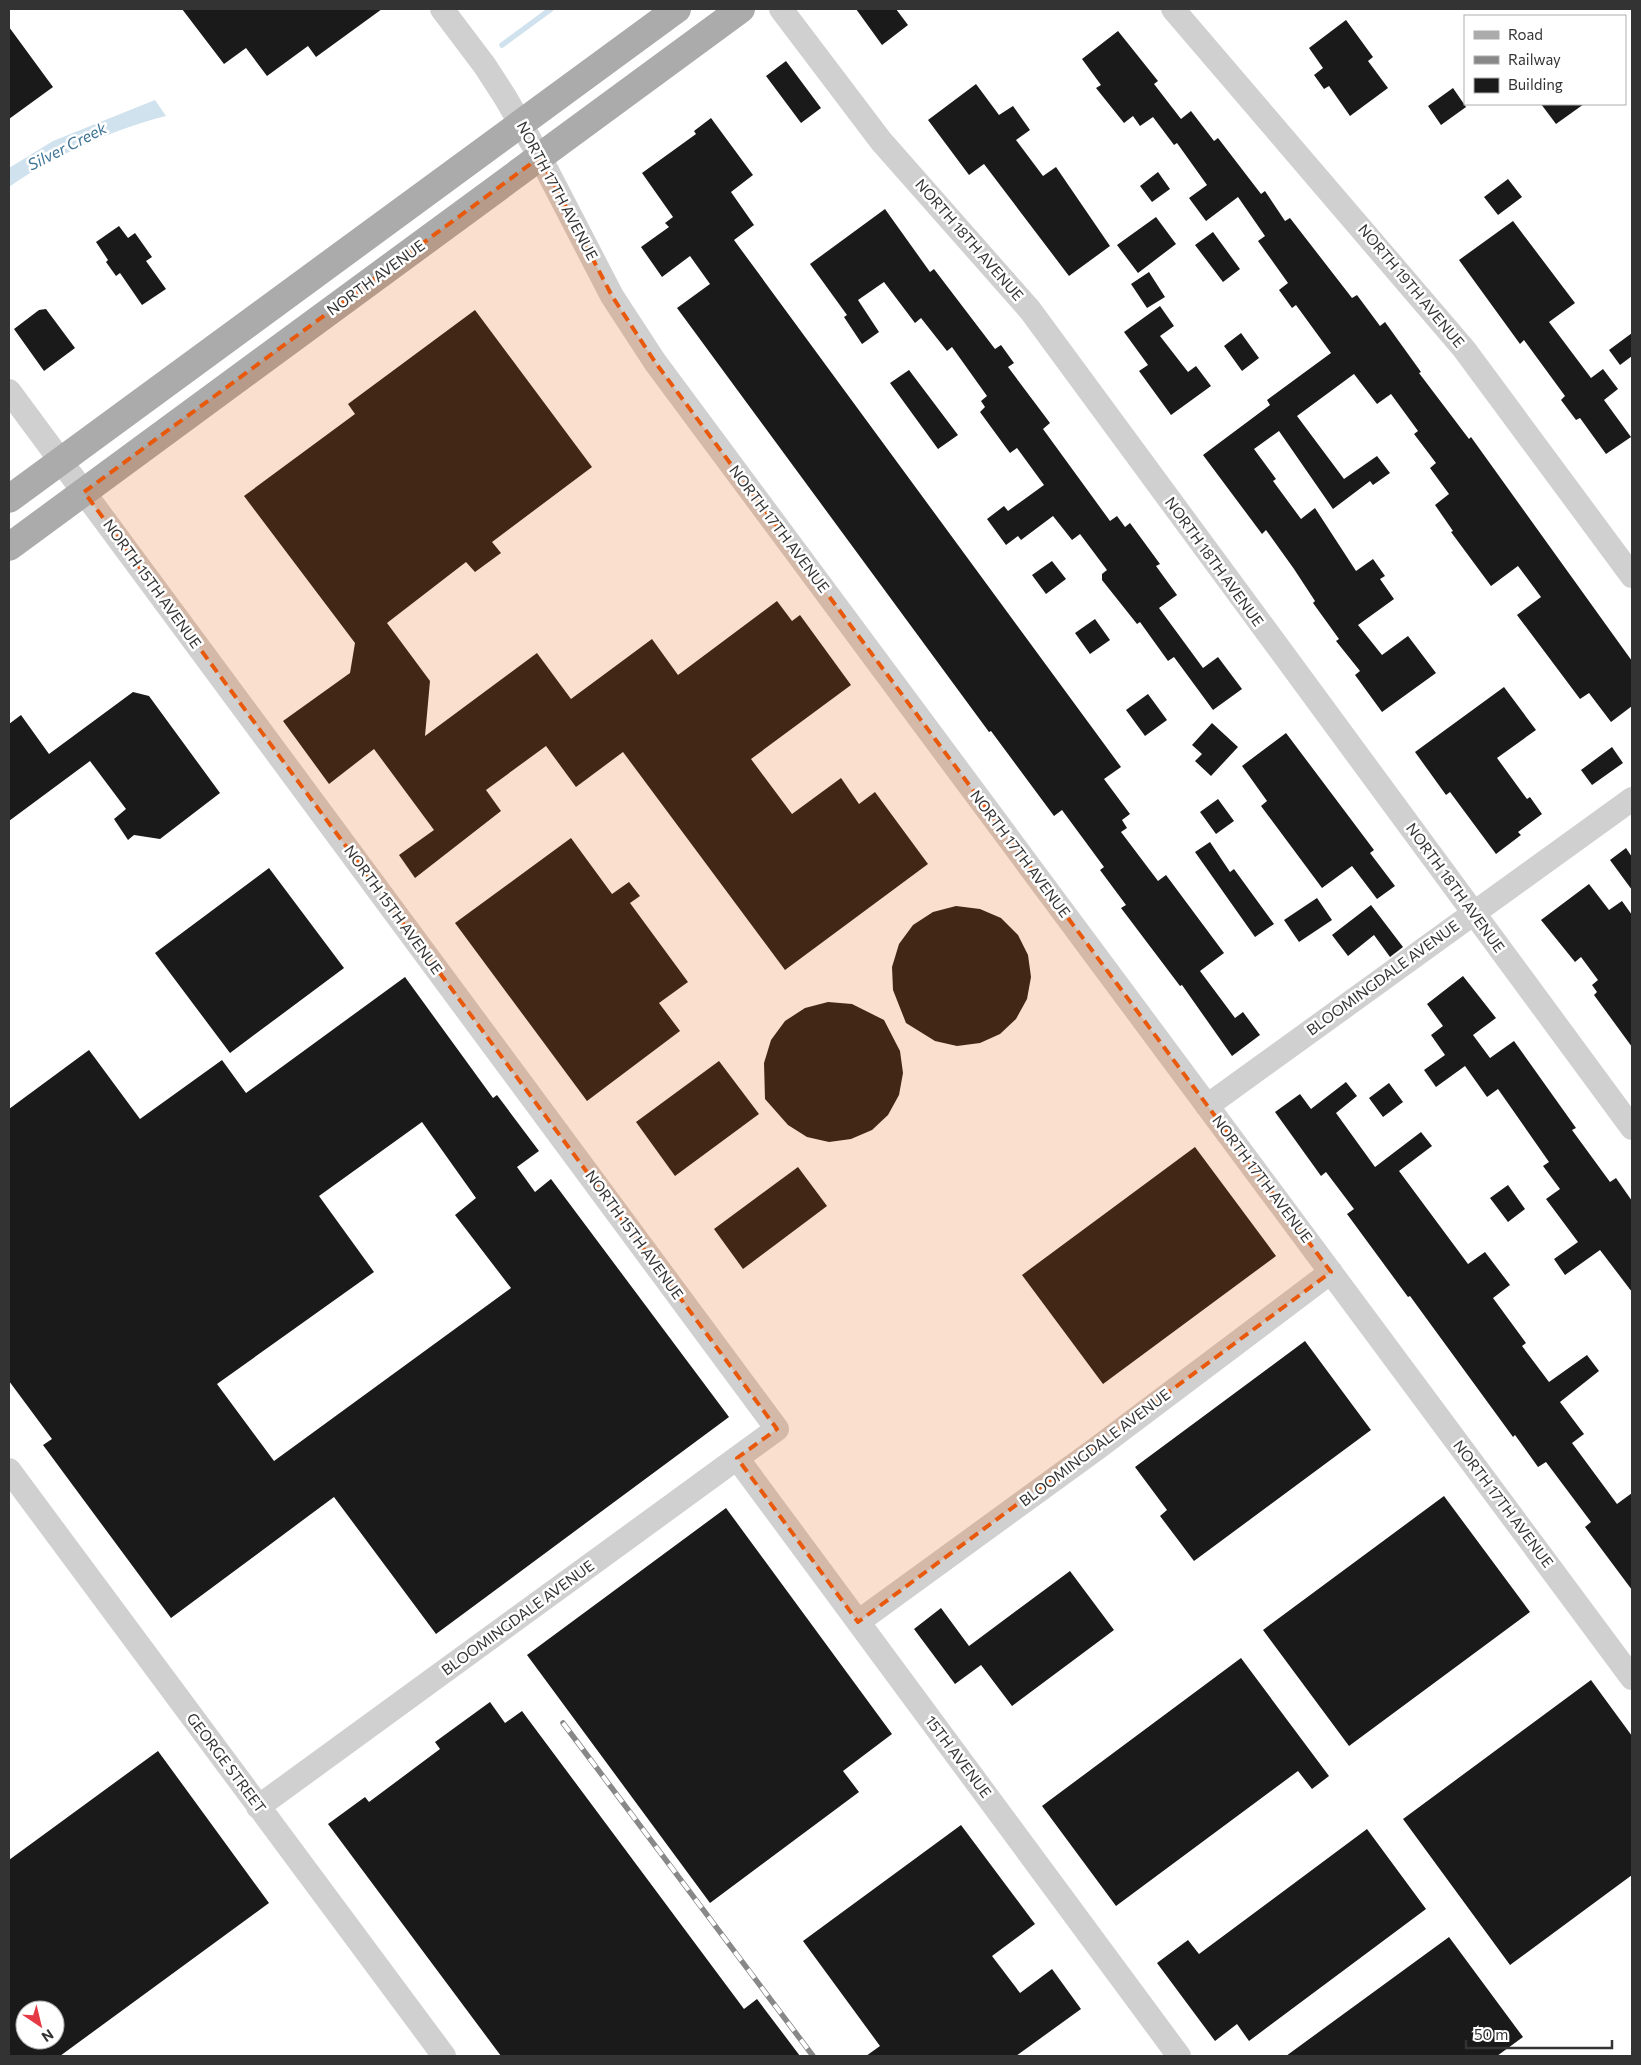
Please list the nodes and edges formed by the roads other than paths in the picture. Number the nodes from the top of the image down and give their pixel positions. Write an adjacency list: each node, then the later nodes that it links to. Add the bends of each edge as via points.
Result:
1 (442, 9): 6 (street, NORTH 17TH AVENUE, via 485,66)
2 (677, 9): 6 (main road)
3 (741, 9): 7 (main road, NORTH AVENUE)
4 (781, 9): 15 (street, NORTH 18TH AVENUE, via 879,138 1030,310)
5 (1173, 9): 13 (street, NORTH 19TH AVENUE, via 1464,349)
6 (521, 125): 7 (street, NORTH 17TH AVENUE); 9 (main road)
7 (540, 157): 10 (main road, NORTH AVENUE); 16 (street, NORTH 17TH AVENUE, via 612,296 655,362)
8 (9, 391): 9 (street, NORTH 15TH AVENUE)
9 (62, 461): 10 (street, NORTH 15TH AVENUE); 11 (main road)
10 (84, 492): 12 (main road, NORTH AVENUE); 19 (street, NORTH 15TH AVENUE)
11 (9, 499)
12 (9, 546)
13 (1632, 576)
14 (1632, 799): 15 (street, BLOOMINGDALE AVENUE)
15 (1473, 913): 16 (street, BLOOMINGDALE AVENUE); 17 (street, NORTH 18TH AVENUE)
16 (1207, 1106): 18 (street, NORTH 17TH AVENUE)
17 (1632, 1128)
18 (1331, 1272): 22 (street, BLOOMINGDALE AVENUE); 23 (street, NORTH 17TH AVENUE)
19 (777, 1429): 20 (street, BLOOMINGDALE AVENUE)
20 (737, 1458): 22 (street, 15TH AVENUE); 24 (street, BLOOMINGDALE AVENUE)
21 (9, 1470): 24 (street, GEORGE STREET)
22 (858, 1622): 26 (street, 15TH AVENUE)
23 (1632, 1678)
24 (258, 1807): 25 (street, GEORGE STREET)
25 (444, 2056)
26 (1179, 2056)

